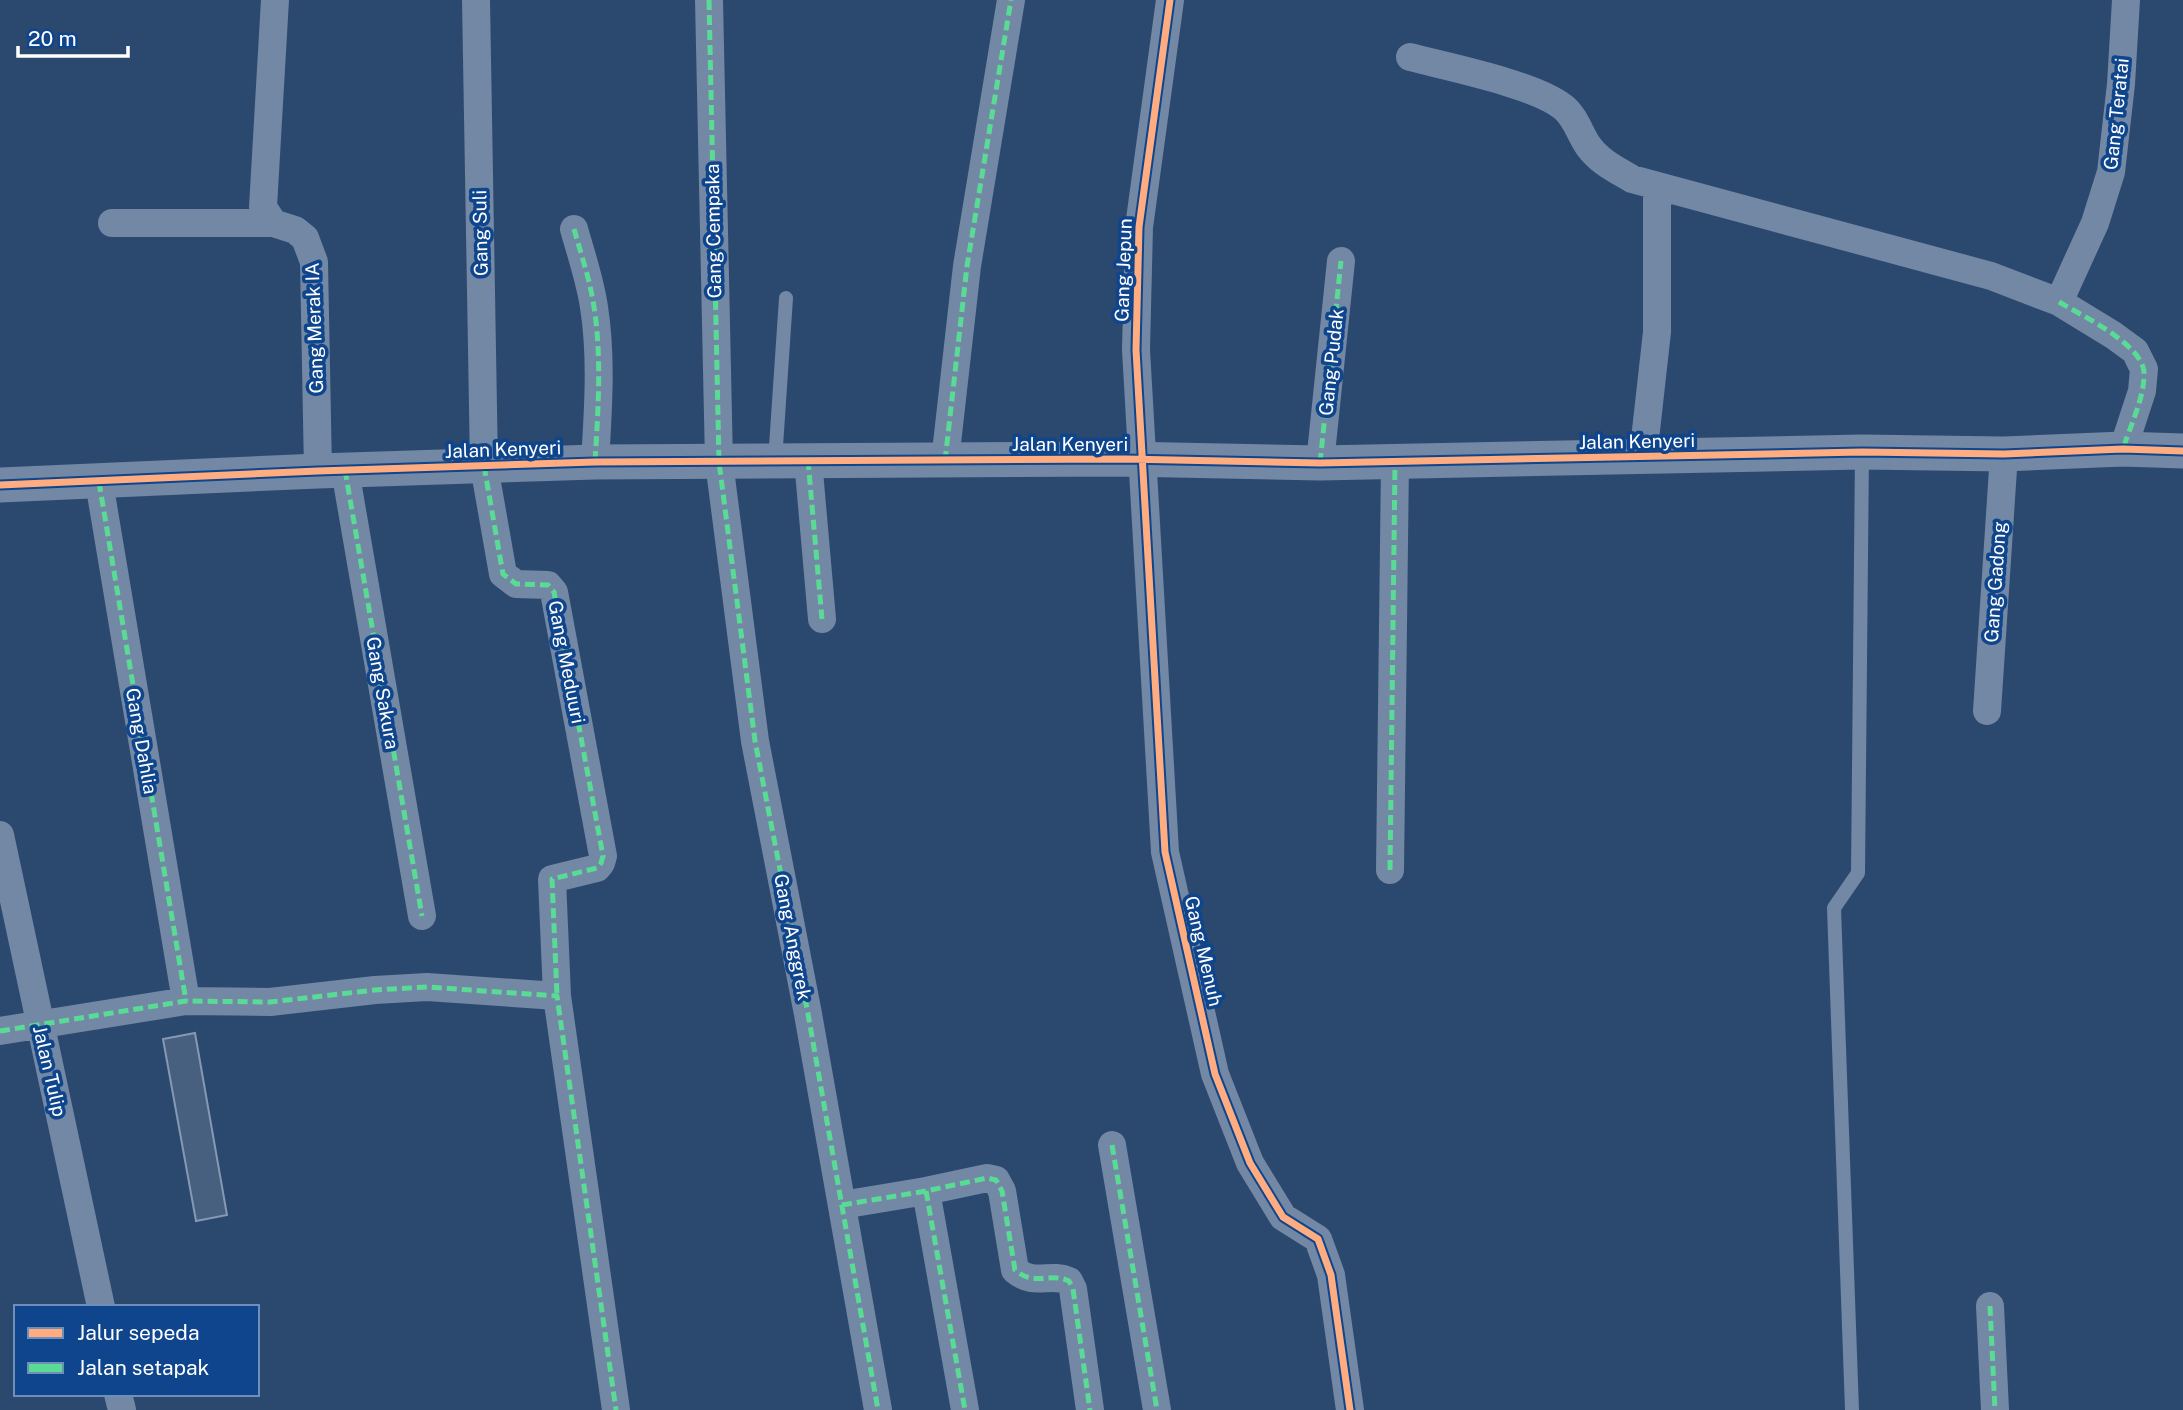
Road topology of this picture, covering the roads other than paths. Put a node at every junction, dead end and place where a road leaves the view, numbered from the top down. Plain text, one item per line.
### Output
1 (275, 0) edge
2 (476, 0) edge
3 (709, 0) edge
4 (1011, 0) edge
5 (1170, 0) edge
6 (2126, 0) edge
7 (1410, 57) dead end
8 (1657, 186) junction
9 (112, 223) dead end
10 (273, 223) junction
11 (573, 229) dead end
12 (1341, 261) dead end
13 (786, 298) dead end
14 (2059, 302) junction
15 (2123, 450) junction
16 (2183, 451) edge
17 (1862, 452) junction
18 (2004, 454) junction
19 (1643, 457) junction
20 (1143, 460) junction
21 (791, 461) junction
22 (945, 461) junction
23 (595, 462) junction
24 (719, 462) junction
25 (1395, 462) junction
26 (1320, 463) junction
27 (484, 466) junction
28 (331, 470) junction
29 (99, 482) junction
30 (0, 485) edge
31 (822, 620) dead end
32 (1987, 711) dead end
33 (0, 835) edge
34 (1390, 870) dead end
35 (422, 916) dead end
36 (557, 996) junction
37 (186, 1001) junction
38 (40, 1024) junction
39 (0, 1031) edge
40 (1112, 1145) dead end
41 (926, 1191) junction
42 (842, 1205) junction
43 (101, 1305) edge
44 (1990, 1306) dead end
45 (615, 1410) edge
46 (878, 1410) edge
47 (965, 1410) edge
48 (1090, 1410) edge
49 (1157, 1410) edge
50 (1350, 1410) edge
51 (1852, 1410) edge
52 (1995, 1410) edge

1 - 10 street
2 - 27 street, Gang Suli
3 - 24 street, Gang Cempaka
4 - 22 street
5 - 20 street, Gang Jepun
6 - 14 street, Gang Teratai
7 - 8 street
8 - 14 street
8 - 19 street
9 - 10 street
10 - 28 street, Gang Merak IA
11 - 23 street
12 - 26 street, Gang Pudak
13 - 21 lane
14 - 15 street
15 - 16 street, Jalan Kenyeri
15 - 18 street, Jalan Kenyeri
17 - 18 street, Jalan Kenyeri
17 - 19 street, Jalan Kenyeri
17 - 51 lane
18 - 32 street, Gang Gadong
19 - 25 street, Jalan Kenyeri
20 - 22 street, Jalan Kenyeri
20 - 26 street, Jalan Kenyeri
20 - 50 street, Gang Menuh
21 - 22 street, Jalan Kenyeri
21 - 24 street, Jalan Kenyeri
21 - 31 street
23 - 24 street, Jalan Kenyeri
23 - 27 street, Jalan Kenyeri
24 - 42 street, Gang Anggrek
25 - 26 street, Jalan Kenyeri
25 - 34 street
27 - 28 street, Jalan Kenyeri
27 - 36 street, Gang Meduuri
28 - 29 street, Jalan Kenyeri
28 - 35 street, Gang Sakura
29 - 30 street, Jalan Kenyeri
29 - 37 street, Gang Dahlia
33 - 38 street, Jalan Tulip
36 - 37 street
36 - 45 street
37 - 38 street
38 - 39 street
38 - 43 street, Jalan Tulip
40 - 49 street
41 - 42 street
41 - 47 street
41 - 48 street
42 - 46 street, Gang Anggrek
44 - 52 street

